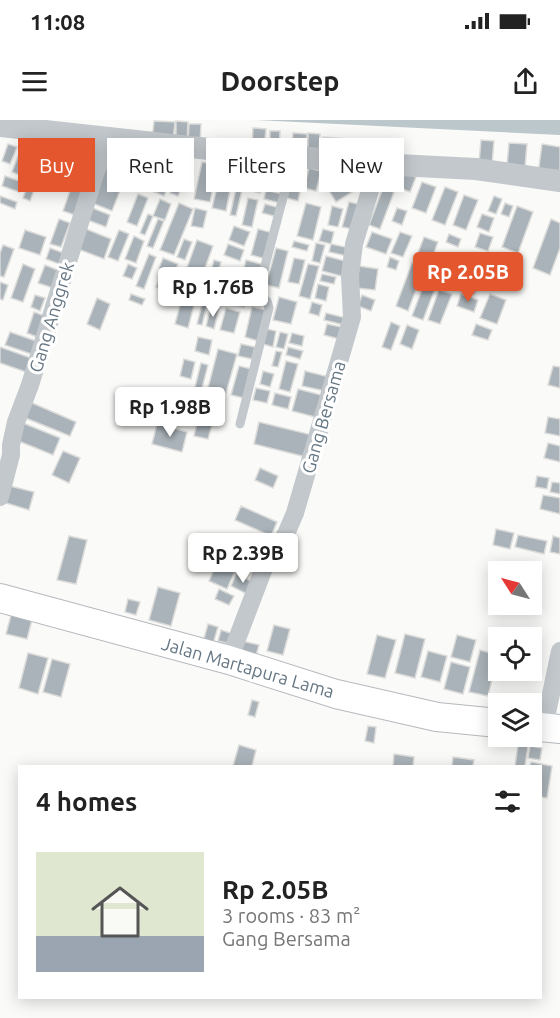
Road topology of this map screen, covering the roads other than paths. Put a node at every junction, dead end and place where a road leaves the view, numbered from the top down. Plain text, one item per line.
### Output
1 (0, 126) edge
2 (106, 138) junction
3 (206, 148) edge
4 (404, 166) edge
5 (560, 181) edge
6 (284, 192) edge
7 (370, 192) edge
8 (240, 423) dead end
9 (0, 497) edge
10 (0, 598) edge
11 (560, 651) edge
12 (229, 660) junction
13 (488, 722) edge
14 (545, 727) edge

1 - 2 street
2 - 3 street
2 - 9 street, Gang Anggrek
4 - 5 street
6 - 8 lane
7 - 12 street, Gang Bersama
10 - 12 main road, Jalan Martapura Lama
11 - 14 street
12 - 13 main road, Jalan Martapura Lama

